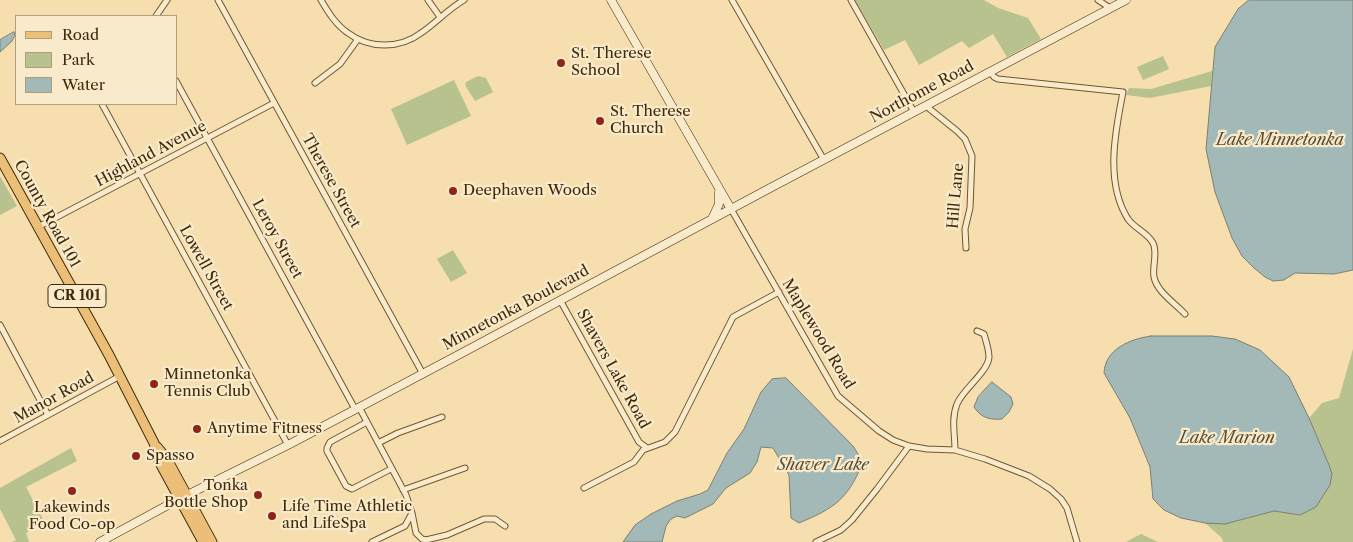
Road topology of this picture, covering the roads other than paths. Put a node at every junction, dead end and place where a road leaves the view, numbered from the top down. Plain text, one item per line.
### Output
1 (167, 0) edge
2 (218, 0) edge
3 (321, 0) edge
4 (428, 0) edge
5 (464, 0) edge
6 (611, 0) edge
7 (732, 0) edge
8 (850, 0) edge
9 (1098, 0) edge
10 (1126, 0) edge
11 (1110, 8) junction
12 (157, 15) edge
13 (440, 17) junction
14 (358, 39) junction
15 (990, 72) junction
16 (315, 83) dead end
17 (178, 85) edge
18 (274, 103) junction
19 (103, 105) edge
20 (926, 106) junction
21 (914, 112) junction
22 (208, 138) junction
23 (0, 158) edge
24 (824, 160) junction
25 (140, 174) junction
26 (720, 191) junction
27 (731, 209) junction
28 (712, 219) junction
29 (38, 227) junction
30 (966, 248) dead end
31 (779, 292) junction
32 (560, 300) junction
33 (1185, 314) dead end
34 (0, 325) edge
35 (977, 331) dead end
36 (423, 374) junction
37 (120, 376) junction
38 (357, 408) junction
39 (48, 415) junction
40 (442, 417) dead end
41 (367, 422) junction
42 (0, 441) edge
43 (378, 443) junction
44 (288, 445) junction
45 (909, 446) junction
46 (647, 448) junction
47 (954, 450) junction
48 (391, 468) junction
49 (465, 468) dead end
50 (584, 488) dead end
51 (403, 490) junction
52 (183, 497) junction
53 (412, 513) junction
54 (405, 526) junction
55 (505, 526) dead end
56 (416, 533) junction
57 (100, 542) edge
58 (203, 542) edge
59 (212, 542) edge
60 (372, 542) edge
61 (816, 542) edge
62 (1077, 542) edge

1 - 12 street
2 - 18 street, Therese Street
3 - 14 street
4 - 13 street
5 - 13 street
6 - 26 street
7 - 24 street
8 - 21 street
9 - 11 street
10 - 11 street, Northome Road
11 - 15 street, Northome Road
13 - 14 street
14 - 16 street
15 - 20 street, Northome Road
15 - 33 street
17 - 22 street, Leroy Street
18 - 22 street, Highland Avenue
18 - 36 street, Therese Street
19 - 25 street, Lowell Street
20 - 21 street, Northome Road
20 - 30 street, Hill Lane
21 - 24 street, Northome Road
22 - 25 street, Highland Avenue
22 - 38 street, Leroy Street
23 - 29 main road, County Road 101 / CR 101
24 - 27 street, Northome Road
25 - 29 street, Highland Avenue
25 - 44 street, Lowell Street
26 - 27 street
26 - 28 street
27 - 28 street, Minnetonka Boulevard
27 - 31 street, Maplewood Road
28 - 32 street, Minnetonka Boulevard
29 - 37 main road, County Road 101 / CR 101
31 - 45 street, Maplewood Road
31 - 46 street
32 - 36 street, Minnetonka Boulevard
32 - 46 street, Shavers Lake Road
34 - 39 street
35 - 47 street
36 - 38 street, Minnetonka Boulevard
37 - 39 street, Manor Road
37 - 52 main road, County Road 101 / CR 101
38 - 41 street, Leroy Street
38 - 44 street, Minnetonka Boulevard
39 - 42 street, Manor Road
40 - 43 street
41 - 43 street, Leroy Street
41 - 48 street
43 - 48 street, Leroy Street
44 - 52 street, Minnetonka Boulevard
45 - 47 street, Maplewood Road
45 - 61 street
46 - 50 street
47 - 62 street, Maplewood Road
48 - 51 street, Leroy Street
49 - 51 street
51 - 53 street, Leroy Street
52 - 57 street, Minnetonka Boulevard
52 - 58 main road, County Road 101 / CR 101
52 - 59 main road, County Road 101 / CR 101
53 - 54 street
53 - 56 street, Leroy Street
54 - 56 street
54 - 60 street
55 - 56 street

